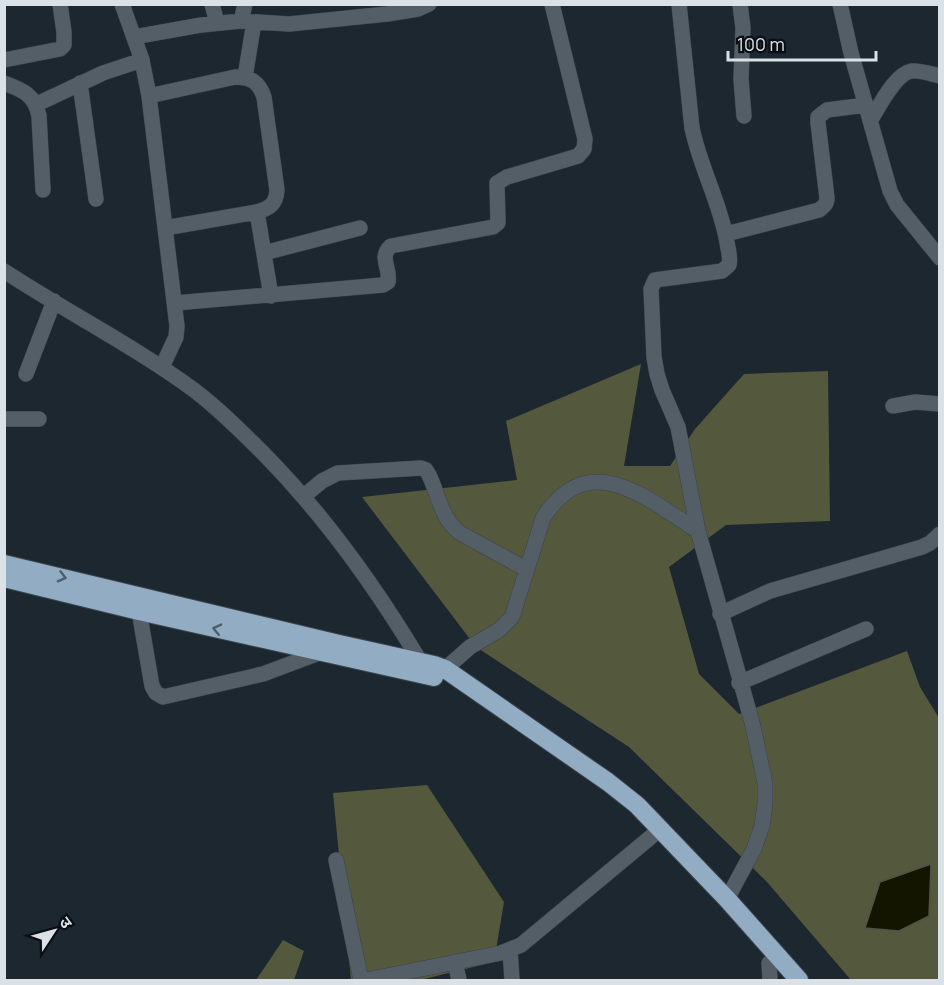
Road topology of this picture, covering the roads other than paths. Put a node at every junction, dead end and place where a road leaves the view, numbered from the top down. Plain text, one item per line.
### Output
1 (60, 4) edge
2 (122, 4) edge
3 (212, 4) edge
4 (245, 4) edge
5 (429, 4) edge
6 (552, 4) edge
7 (679, 4) edge
8 (740, 4) edge
9 (840, 4) edge
10 (247, 21) junction
11 (217, 23) junction
12 (134, 37) junction
13 (4, 60) edge
14 (142, 60) junction
15 (939, 76) edge
16 (245, 77) junction
17 (4, 83) edge
18 (80, 83) junction
19 (149, 96) junction
20 (37, 104) junction
21 (866, 105) junction
22 (744, 116) dead end
23 (870, 121) junction
24 (43, 190) dead end
25 (96, 199) dead end
26 (257, 212) junction
27 (165, 228) junction
28 (360, 228) dead end
29 (726, 234) junction
30 (264, 253) junction
31 (939, 258) edge
32 (4, 272) edge
33 (271, 296) junction
34 (54, 301) junction
35 (175, 303) junction
36 (162, 367) junction
37 (26, 374) dead end
38 (939, 404) edge
39 (893, 406) dead end
40 (39, 419) dead end
41 (4, 420) edge
42 (304, 496) junction
43 (698, 531) junction
44 (939, 534) edge
45 (4, 564) edge
46 (526, 569) junction
47 (4, 578) edge
48 (139, 611) junction
49 (720, 615) junction
50 (866, 629) dead end
51 (319, 653) junction
52 (420, 661) junction
53 (445, 669) junction
54 (739, 683) junction
55 (652, 836) junction
56 (336, 860) dead end
57 (727, 899) junction
58 (510, 950) junction
59 (455, 962) junction
60 (770, 972) edge
61 (361, 981) edge
62 (366, 981) edge
63 (459, 981) edge
64 (512, 981) edge
65 (784, 981) edge
66 (799, 981) edge

1 - 13 street
2 - 12 street
3 - 11 street
4 - 10 street
5 - 10 street
6 - 33 street
7 - 29 street
8 - 22 street
9 - 21 street
10 - 11 street
10 - 16 street
11 - 12 street
12 - 14 street
14 - 18 street
14 - 19 street
15 - 23 street
16 - 19 street
16 - 26 street
17 - 20 street
18 - 20 street
18 - 25 street
19 - 27 street
20 - 24 street
21 - 23 street
21 - 29 street
23 - 31 street
26 - 27 street
26 - 30 street
27 - 35 street
28 - 30 street
29 - 43 street
30 - 33 street
32 - 34 street
33 - 35 street
34 - 36 street
34 - 37 street
35 - 36 street
36 - 42 street
38 - 39 street
40 - 41 street
42 - 46 street
42 - 52 street
43 - 46 street
43 - 49 street
44 - 49 street
45 -> 52 highway
46 - 53 street
47 - 48 highway
51 -> 48 highway
48 - 51 street
49 - 54 street
50 - 54 street
51 - 55 highway
52 - 53 highway
53 - 57 highway
54 - 57 street
55 - 58 street
55 - 60 highway
56 - 61 street
57 - 66 highway
58 - 59 street
58 - 64 street
59 - 62 street
59 - 63 street
60 - 65 highway

